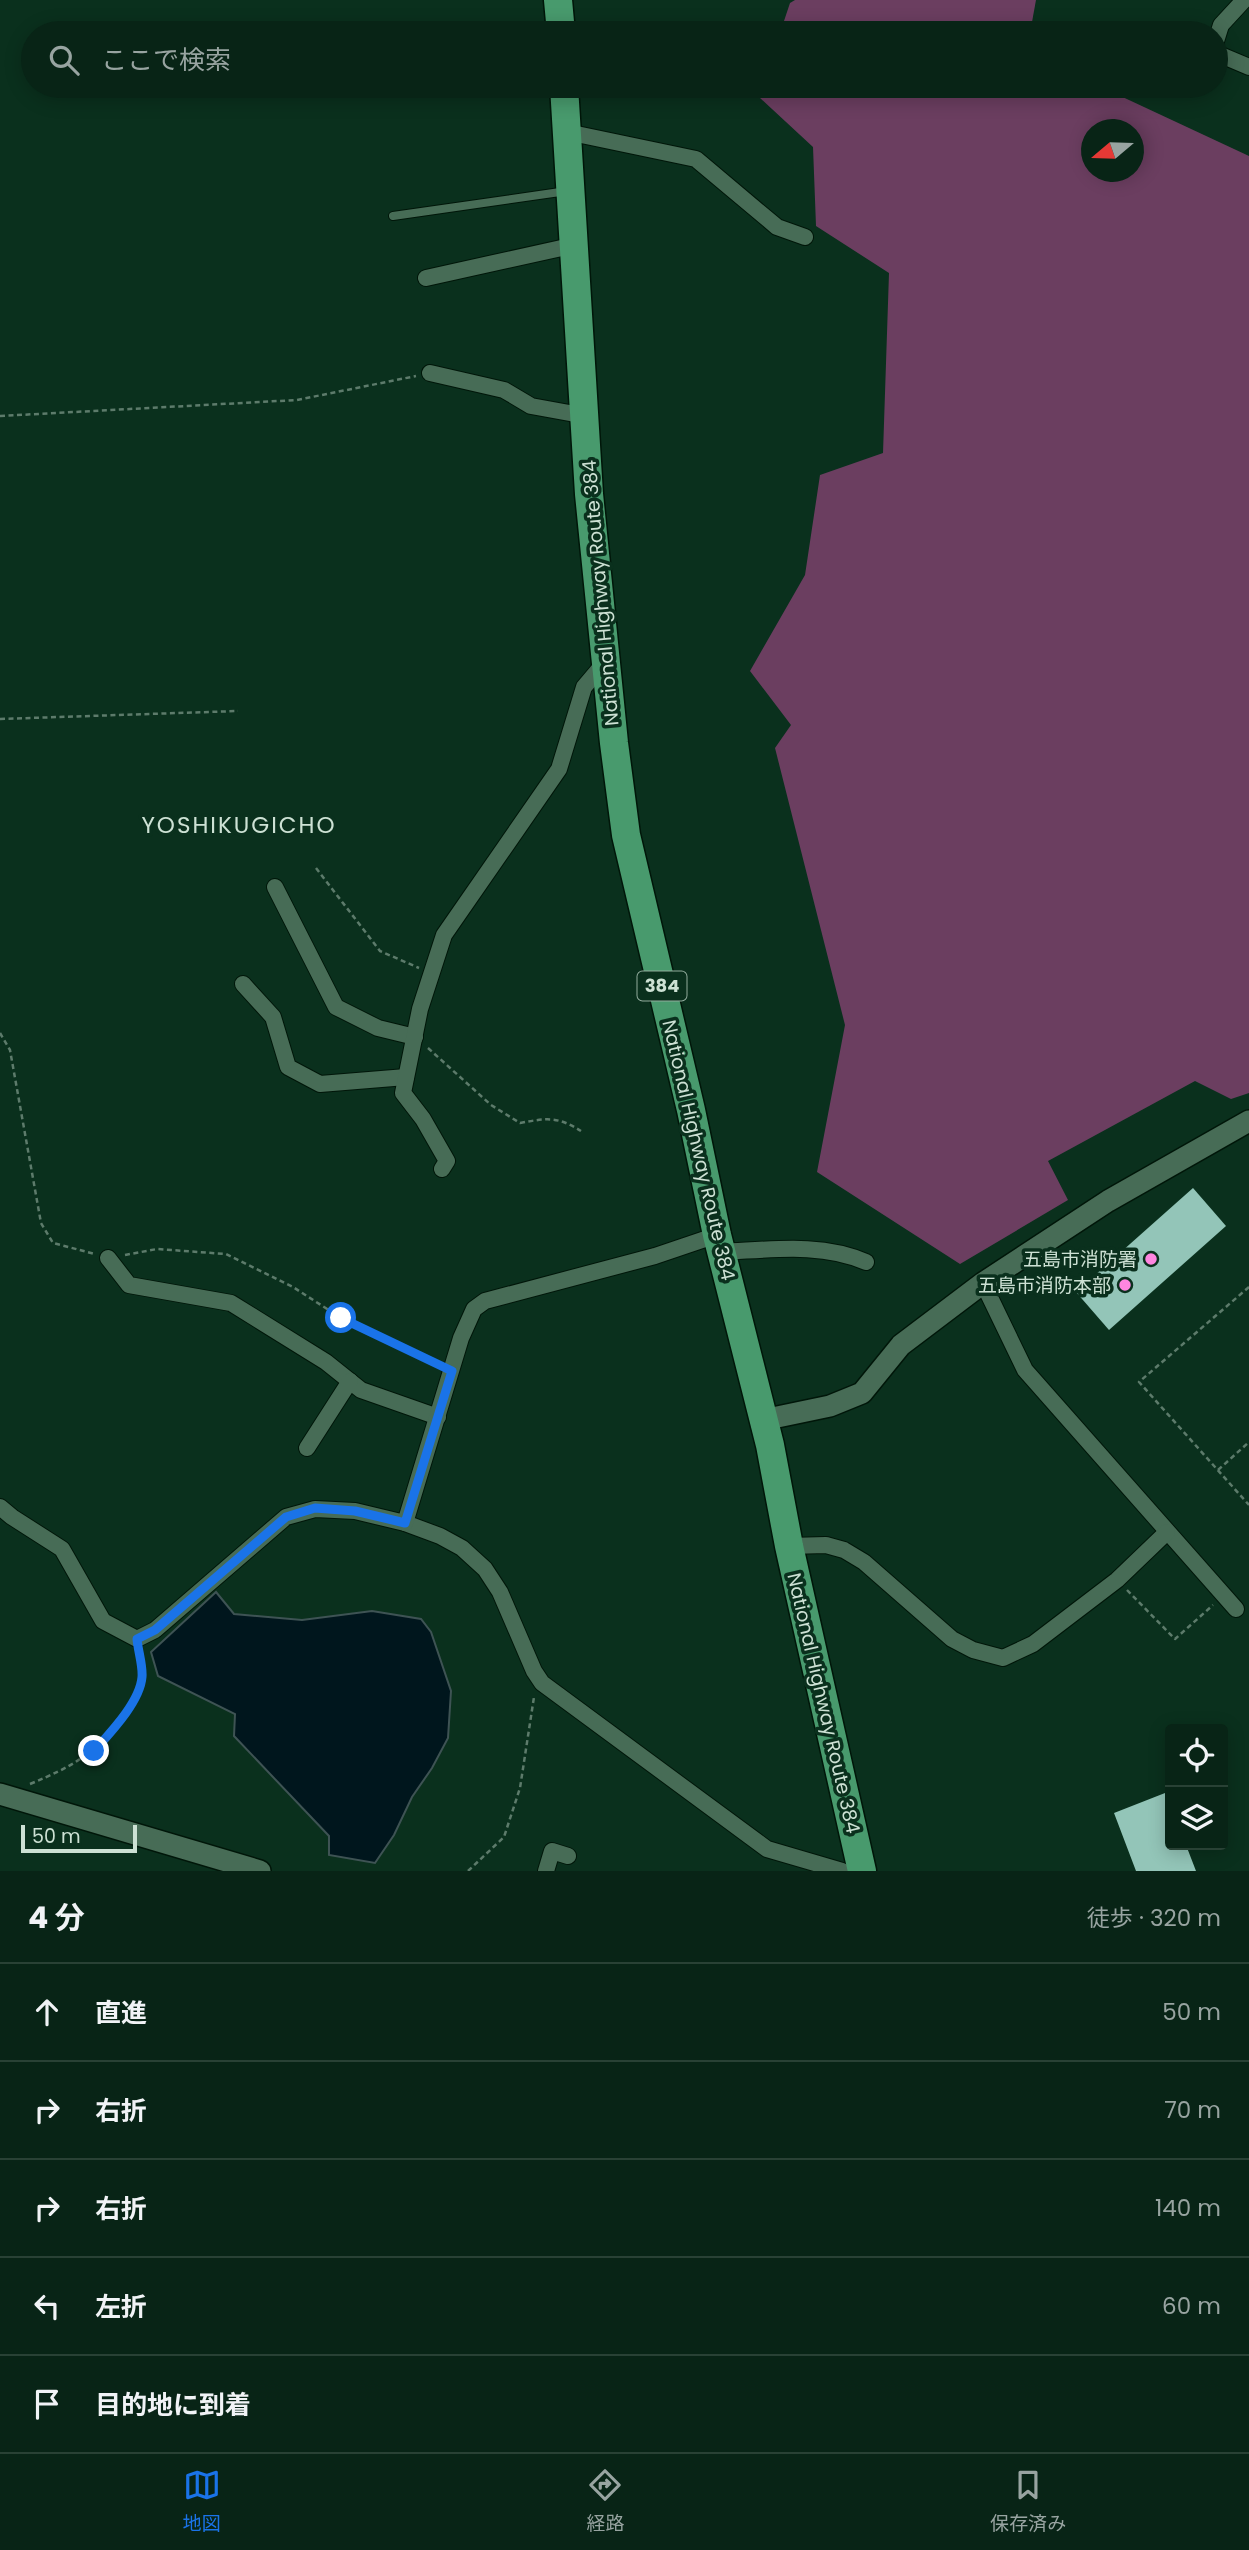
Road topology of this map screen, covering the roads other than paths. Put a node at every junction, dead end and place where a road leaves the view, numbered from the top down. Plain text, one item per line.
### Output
1 (558, 0) edge
2 (1244, 0) edge
3 (560, 21) edge
4 (1225, 21) edge
5 (1228, 58) edge
6 (1249, 67) edge
7 (565, 98) edge
8 (567, 132) junction
9 (571, 191) junction
10 (393, 216) dead end
11 (805, 237) dead end
12 (575, 245) junction
13 (426, 278) dead end
14 (430, 373) road end
15 (586, 416) junction
16 (606, 662) junction
17 (275, 887) dead end
18 (243, 984) dead end
19 (415, 1037) junction
20 (407, 1077) junction
21 (1249, 1121) edge
22 (442, 1169) dead end
23 (719, 1243) junction
24 (108, 1258) road end
25 (866, 1262) dead end
26 (983, 1283) junction
27 (350, 1381) junction
28 (438, 1417) junction
29 (763, 1420) junction
30 (307, 1448) dead end
31 (0, 1507) edge
32 (405, 1523) junction
33 (1167, 1532) junction
34 (789, 1546) junction
35 (1236, 1609) dead end
36 (5, 1796) edge
37 (568, 1856) dead end
38 (260, 1871) edge
39 (545, 1871) edge
40 (842, 1871) edge
41 (862, 1871) edge

1 - 3 highway
2 - 4 street
5 - 6 street
7 - 8 highway, National Highway Route 384 / 384
8 - 9 highway, National Highway Route 384 / 384
8 - 11 street
9 - 10 lane
9 - 12 highway, National Highway Route 384 / 384
12 - 13 street
12 - 15 highway, National Highway Route 384 / 384
14 - 15 street
15 - 16 highway, National Highway Route 384 / 384
16 - 19 street
16 - 23 highway, National Highway Route 384 / 384
17 - 19 street
18 - 20 street
19 - 20 street
20 - 22 street
21 - 26 street
23 - 25 street
23 - 28 street
23 - 29 highway, National Highway Route 384 / 384
24 - 27 street
26 - 29 street
26 - 33 street
27 - 28 street
27 - 30 street
28 - 32 street
29 - 34 highway, National Highway Route 384 / 384
31 - 32 street
32 - 40 street
33 - 34 street
33 - 35 street
34 - 41 highway, National Highway Route 384 / 384
36 - 38 street
37 - 39 street

